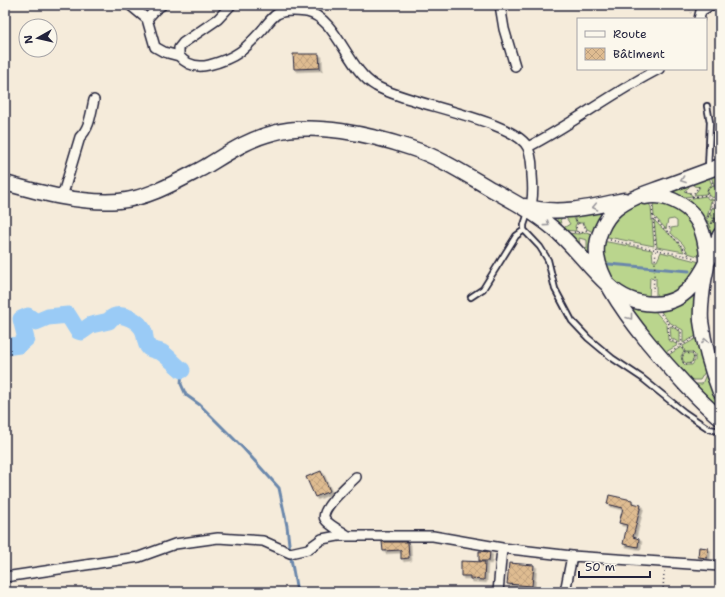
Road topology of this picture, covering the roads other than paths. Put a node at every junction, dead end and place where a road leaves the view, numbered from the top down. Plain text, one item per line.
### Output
1 (130, 5) edge
2 (162, 5) edge
3 (231, 5) edge
4 (500, 5) edge
5 (711, 5) edge
6 (699, 18) edge
7 (148, 19) junction
8 (179, 56) junction
9 (515, 66) dead end
10 (657, 70) edge
11 (94, 100) dead end
12 (707, 106) dead end
13 (528, 147) junction
14 (714, 168) edge
15 (5, 183) edge
16 (62, 197) junction
17 (633, 199) junction
18 (530, 209) junction
19 (524, 230) junction
20 (720, 235) edge
21 (708, 261) junction
22 (608, 285) junction
23 (471, 297) dead end
24 (720, 392) edge
25 (720, 418) edge
26 (720, 431) edge
27 (356, 477) dead end
28 (348, 536) junction
29 (502, 548) junction
30 (572, 556) junction
31 (720, 566) edge
32 (5, 577) edge
33 (498, 592) edge
34 (565, 592) edge

1 - 7 street
2 - 7 street
3 - 8 street
4 - 9 street
5 - 6 street
7 - 8 street
8 - 13 street
10 - 13 street
11 - 16 street
12 - 14 lane
13 - 18 street
14 -> 17 main road
15 - 16 main road
16 - 18 main road
17 -> 18 main road
17 - 21 main road
17 - 22 main road
18 - 19 lane
18 -> 22 main road
19 - 23 lane
19 - 26 lane
20 - 21 main road
21 - 22 main road
24 -> 21 main road
22 -> 25 main road
27 - 28 street
28 - 29 street
28 - 32 street
29 - 30 street
29 - 33 street
30 - 31 street
30 - 34 street

